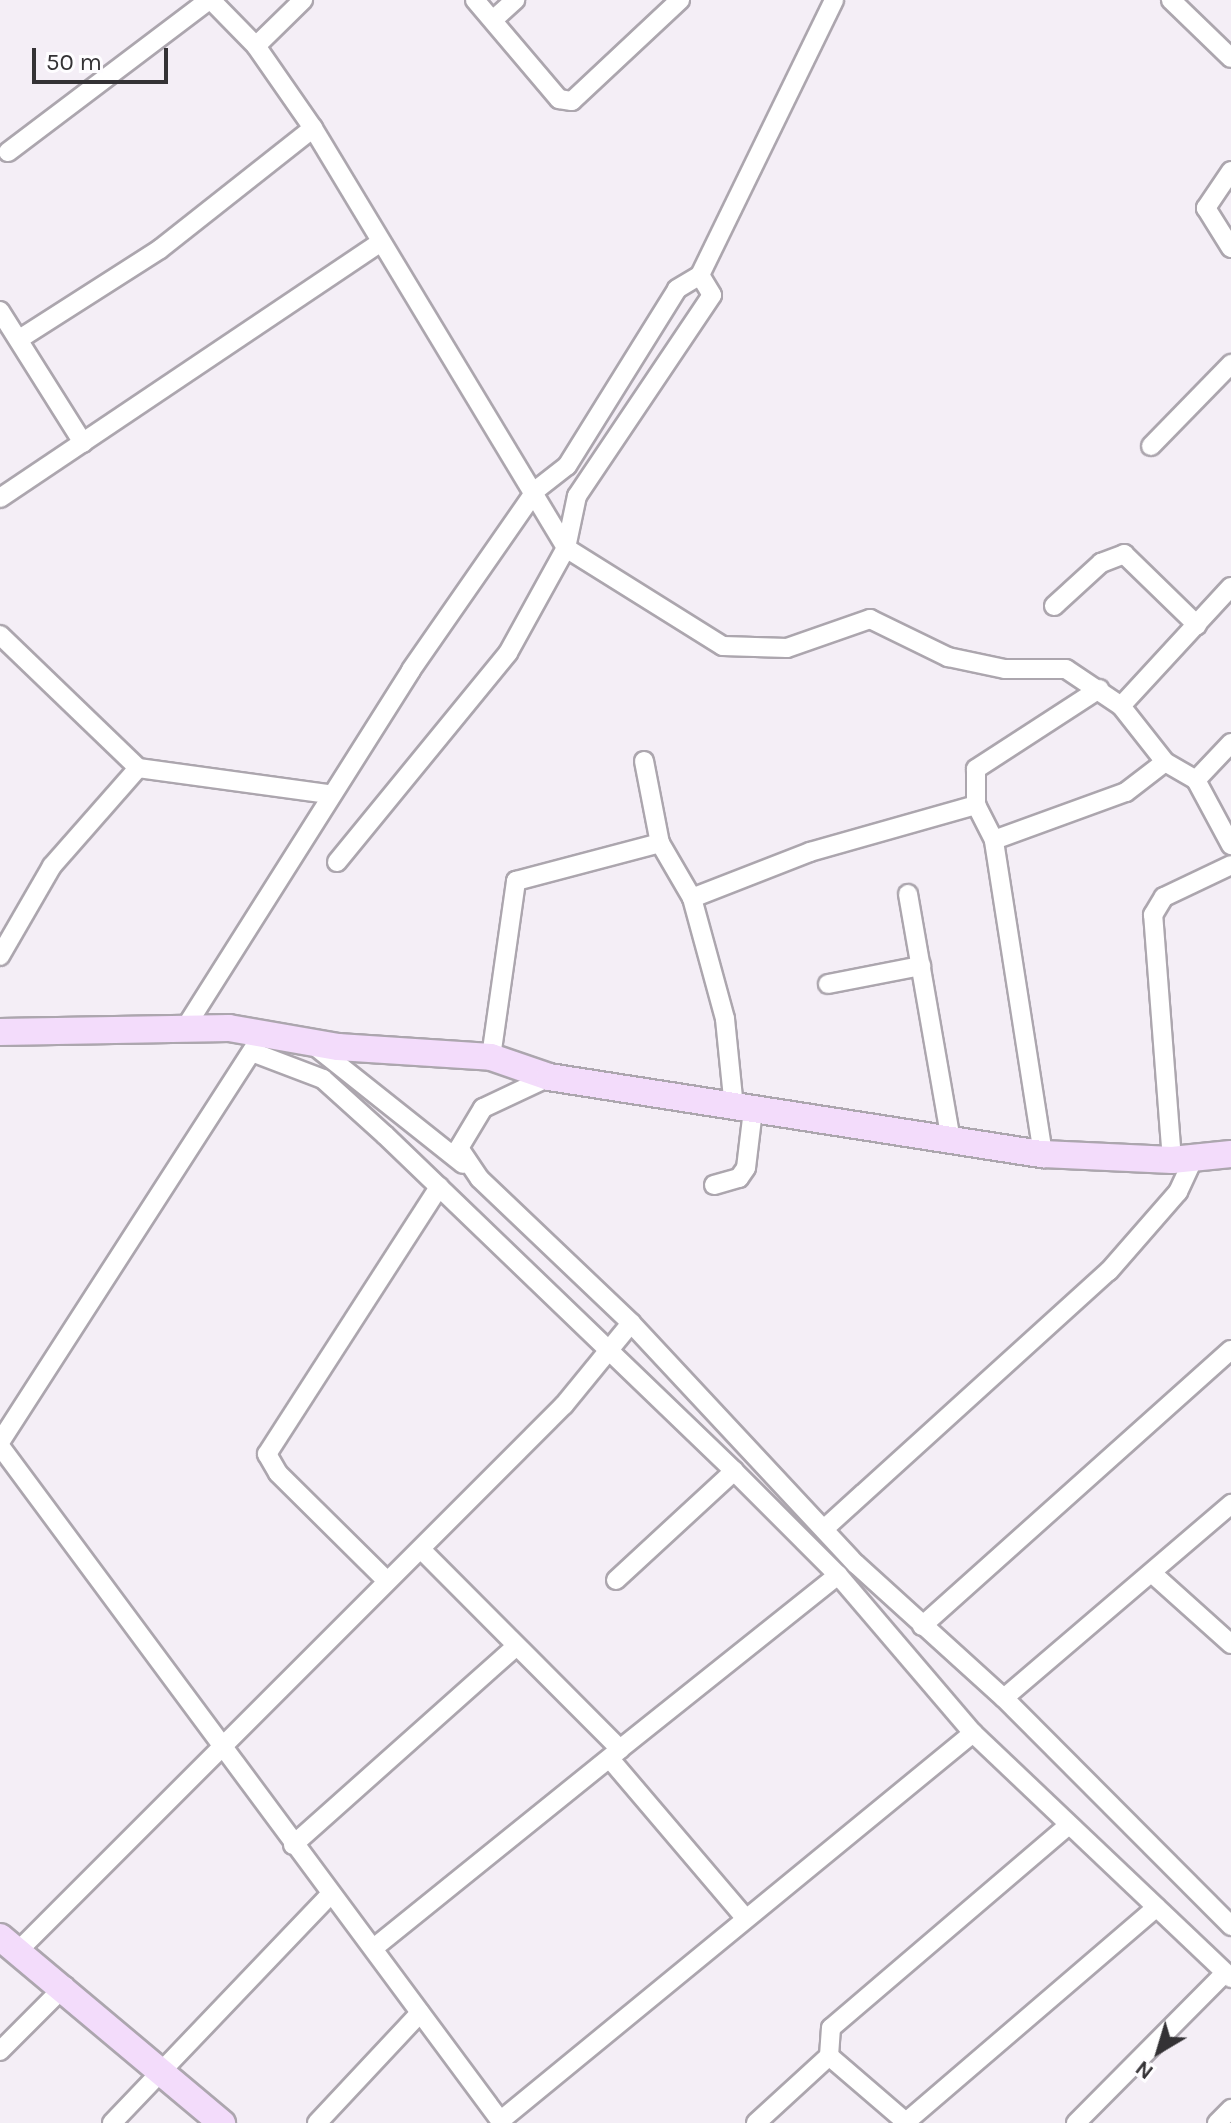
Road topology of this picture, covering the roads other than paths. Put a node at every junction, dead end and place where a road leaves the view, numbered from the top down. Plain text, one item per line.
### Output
1 (210, 0) edge
2 (303, 0) edge
3 (475, 0) edge
4 (515, 0) edge
5 (680, 0) edge
6 (834, 0) edge
7 (1171, 0) edge
8 (493, 20) junction
9 (256, 46) junction
10 (1231, 58) edge
11 (313, 128) junction
12 (8, 152) dead end
13 (1231, 171) edge
14 (380, 243) junction
15 (1231, 248) edge
16 (700, 275) junction
17 (0, 311) edge
18 (21, 338) junction
19 (1231, 364) edge
20 (83, 443) junction
21 (1151, 446) dead end
22 (536, 490) junction
23 (0, 498) edge
24 (566, 548) junction
25 (1231, 587) edge
26 (1054, 606) dead end
27 (1197, 625) junction
28 (0, 635) edge
29 (1099, 689) junction
30 (1121, 706) junction
31 (1231, 743) edge
32 (644, 761) dead end
33 (1165, 762) junction
34 (138, 768) junction
35 (1196, 780) junction
36 (327, 794) junction
37 (976, 805) junction
38 (994, 840) junction
39 (660, 843) junction
40 (1231, 845) edge
41 (337, 862) dead end
42 (1231, 865) edge
43 (908, 894) dead end
44 (692, 898) junction
45 (0, 956) edge
46 (921, 966) junction
47 (828, 984) dead end
48 (185, 1028) junction
49 (0, 1032) edge
50 (309, 1042) junction
51 (257, 1043) junction
52 (491, 1057) junction
53 (549, 1077) junction
54 (744, 1108) junction
55 (950, 1135) junction
56 (1043, 1154) junction
57 (1231, 1154) edge
58 (1183, 1159) junction
59 (480, 1179) junction
60 (714, 1185) dead end
61 (439, 1187) junction
62 (631, 1323) junction
63 (608, 1347) junction
64 (1231, 1350) edge
65 (0, 1444) edge
66 (734, 1471) junction
67 (1231, 1504) edge
68 (824, 1529) junction
69 (421, 1549) junction
70 (1153, 1574) junction
71 (838, 1575) junction
72 (616, 1580) dead end
73 (387, 1581) junction
74 (922, 1626) junction
75 (1231, 1644) edge
76 (515, 1647) junction
77 (1004, 1698) junction
78 (973, 1733) junction
79 (226, 1745) junction
80 (615, 1754) junction
81 (1069, 1825) junction
82 (293, 1845) junction
83 (331, 1894) junction
84 (1157, 1907) junction
85 (743, 1915) junction
86 (1231, 1926) edge
87 (10, 1943) edge
88 (375, 1947) junction
89 (1228, 1975) edge
90 (65, 1986) junction
91 (420, 2013) junction
92 (0, 2051) edge
93 (829, 2056) junction
94 (162, 2073) junction
95 (1231, 2109) edge
96 (501, 2122) edge
97 (906, 2122) edge
98 (112, 2123) edge
99 (222, 2123) edge
100 (317, 2123) edge
101 (756, 2123) edge
102 (1076, 2123) edge
103 (1217, 2123) edge

1 - 9 street
1 - 12 street
2 - 9 street
3 - 8 street
4 - 8 street
5 - 8 street
6 - 16 street
7 - 10 street
9 - 11 street
11 - 14 street
11 - 18 street
13 - 15 street
14 - 20 street
14 - 22 street
16 - 22 street
16 - 24 street
17 - 18 street
18 - 20 street
19 - 21 street
20 - 23 street
22 - 24 street
22 - 36 street
24 - 29 street
24 - 41 street
25 - 27 street
26 - 27 street
27 - 30 street
28 - 34 street
29 - 30 street
29 - 37 street
30 - 33 street
31 - 35 street
32 - 39 street
33 - 35 street
33 - 38 street
34 - 36 street
34 - 45 street
35 - 40 street
36 - 48 street
37 - 38 street
37 - 44 street
38 - 56 street
39 - 44 street
39 - 52 street
42 - 58 street
43 - 46 street
44 - 54 street
46 - 47 street
46 - 55 street
48 - 49 street
48 - 51 street
50 - 51 street
50 - 52 street
50 - 59 street
51 - 61 street
51 - 65 street
52 - 53 street
53 - 54 street
53 - 59 street
54 - 55 street
54 - 60 street
55 - 56 street
56 - 58 street
57 - 58 street
58 - 68 street
59 - 62 street
61 - 63 street
61 - 73 street
62 - 63 street
62 - 68 street
63 - 66 street
63 - 69 street
64 - 74 street
65 - 79 street
66 - 71 street
66 - 72 street
67 - 70 street
68 - 74 street
69 - 73 street
69 - 76 street
70 - 75 street
70 - 77 street
71 - 78 street
71 - 80 street
73 - 79 street
74 - 77 street
76 - 80 street
76 - 82 street
77 - 86 street
78 - 81 street
78 - 85 street
79 - 82 street
79 - 87 street
80 - 85 street
80 - 88 street
81 - 84 street
81 - 93 street
82 - 83 street
83 - 88 street
83 - 94 street
84 - 89 street
84 - 97 street
85 - 96 street
87 - 90 street
88 - 91 street
89 - 102 street
90 - 92 street
90 - 94 street
91 - 96 street
91 - 100 street
93 - 97 street
93 - 101 street
94 - 98 street
94 - 99 street
95 - 103 street

